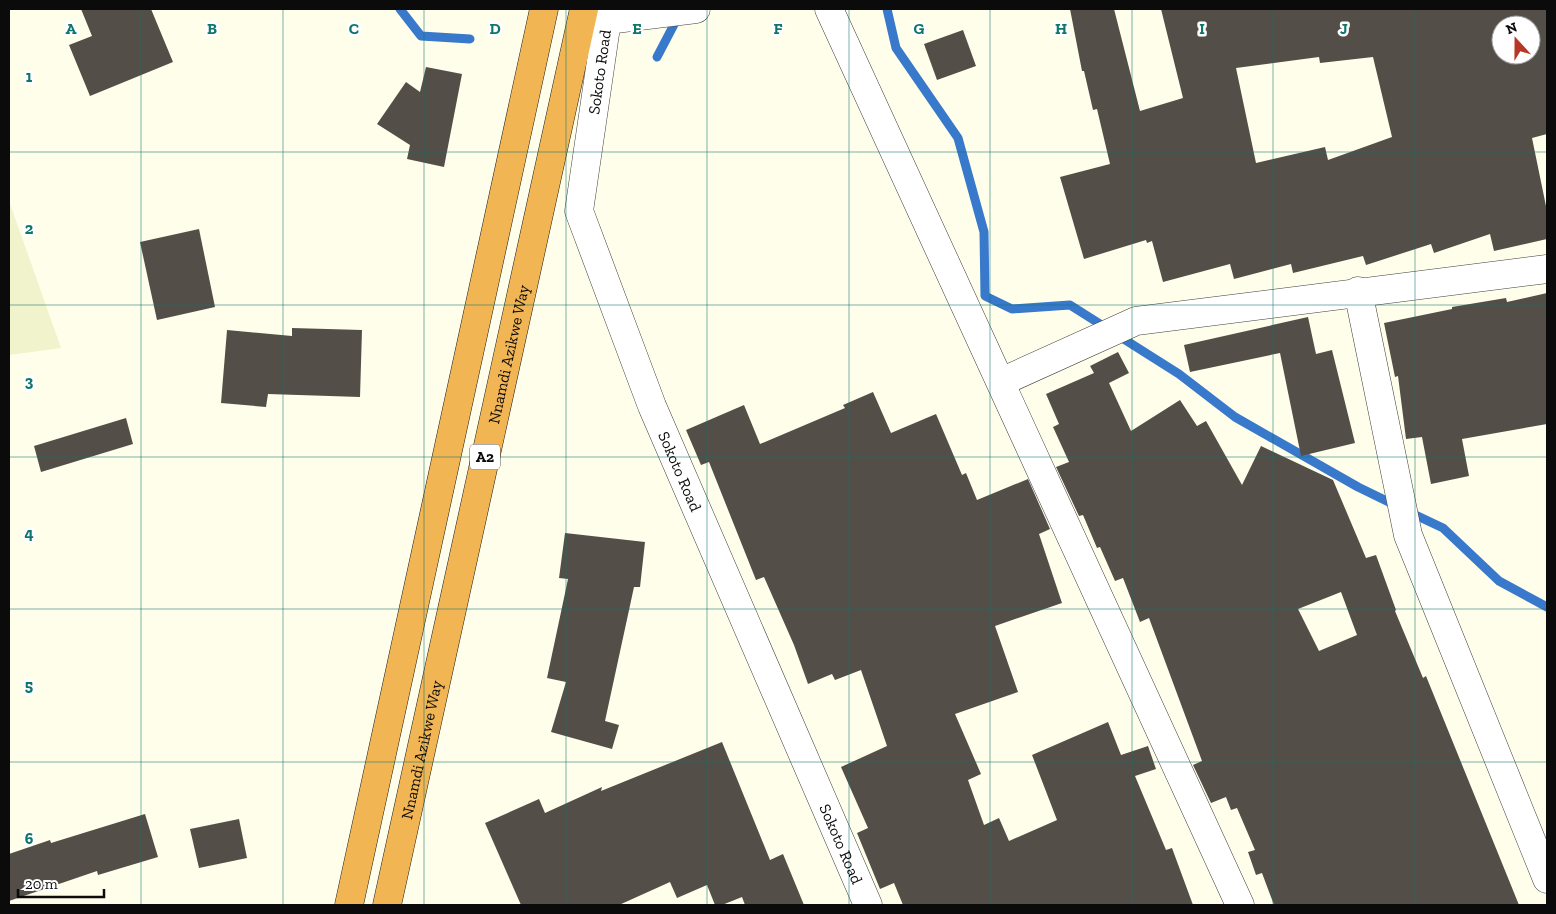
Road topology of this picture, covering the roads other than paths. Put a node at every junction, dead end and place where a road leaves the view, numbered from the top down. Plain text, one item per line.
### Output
1 (544, 9) edge
2 (696, 9) edge
3 (829, 9) edge
4 (595, 14) edge
5 (1547, 269) edge
6 (1358, 291) junction
7 (1001, 382) junction
8 (1547, 879) edge
9 (349, 905) edge
10 (387, 905) edge
11 (868, 905) edge
12 (1240, 905) edge

1 - 9 highway, A2
2 - 4 street
3 - 7 street
4 - 10 highway, Nnamdi Azikwe Way / A2
4 - 11 street, Sokoto Road
5 - 6 street
6 - 7 street
6 - 8 street
7 - 12 street

